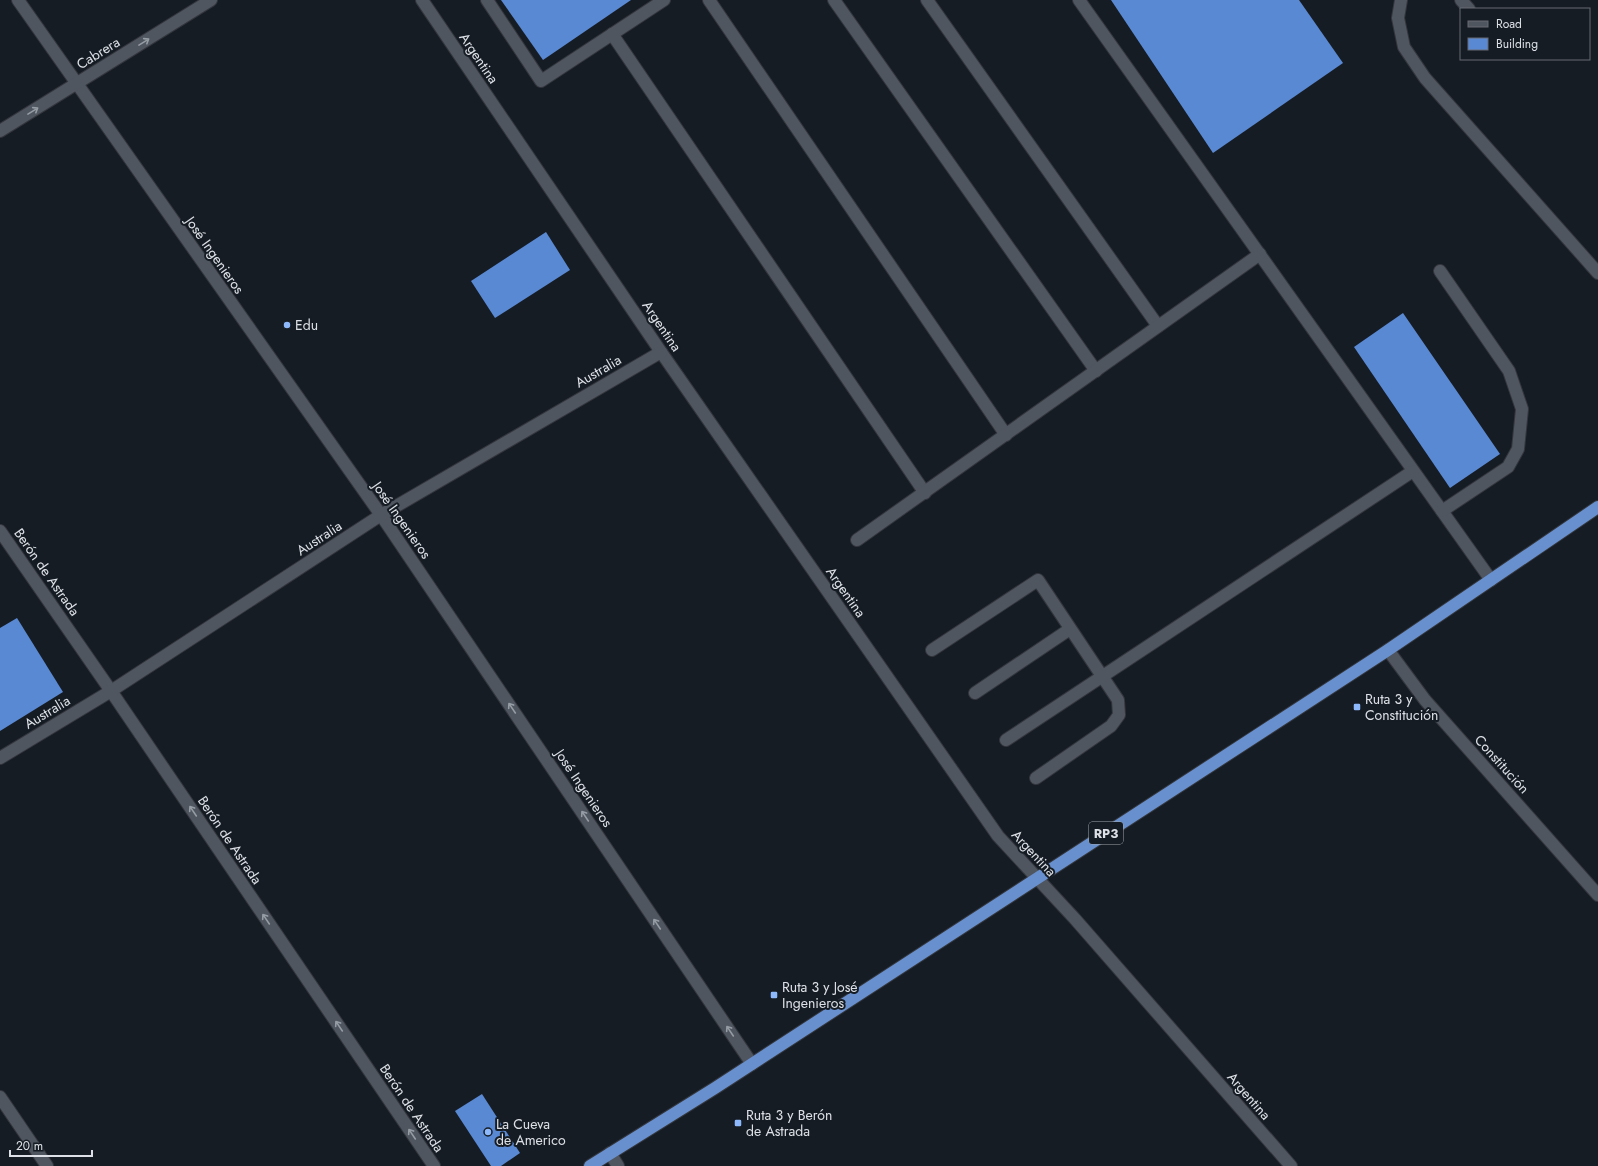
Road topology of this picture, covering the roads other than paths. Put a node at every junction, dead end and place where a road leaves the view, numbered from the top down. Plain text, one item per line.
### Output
1 (18, 0) edge
2 (211, 0) edge
3 (422, 0) edge
4 (487, 0) edge
5 (664, 0) edge
6 (709, 0) edge
7 (834, 0) edge
8 (927, 0) edge
9 (1079, 0) edge
10 (1401, 0) edge
11 (1461, 0) edge
12 (1468, 8) edge
13 (612, 34) junction
14 (76, 84) junction
15 (0, 131) edge
16 (1260, 254) junction
17 (1440, 271) dead end
18 (1598, 274) edge
19 (1158, 326) junction
20 (661, 352) junction
21 (1096, 371) junction
22 (1006, 435) junction
23 (1414, 471) junction
24 (925, 493) junction
25 (1598, 507) edge
26 (1442, 512) junction
27 (381, 515) junction
28 (0, 531) edge
29 (858, 540) dead end
30 (1491, 580) junction
31 (1070, 629) junction
32 (932, 650) dead end
33 (1388, 650) junction
34 (1102, 677) junction
35 (111, 691) junction
36 (975, 693) dead end
37 (1006, 740) dead end
38 (0, 758) edge
39 (1036, 778) dead end
40 (1036, 878) junction
41 (1598, 895) edge
42 (752, 1064) junction
43 (0, 1097) edge
44 (610, 1153) junction
45 (48, 1166) edge
46 (434, 1166) edge
47 (590, 1166) edge
48 (618, 1166) edge
49 (1290, 1166) edge

1 - 14 street, José Ingenieros
14 -> 2 street, Cabrera
3 - 20 street, Argentina
4 - 13 street
5 - 13 street
6 - 22 street
7 - 21 street
8 - 19 street
9 - 16 street
10 - 18 street
11 - 12 street
13 - 24 street
15 -> 14 street, Cabrera
14 - 27 street, José Ingenieros
16 - 19 street
16 - 23 street
17 - 26 street
19 - 21 street
20 - 27 street, Australia
20 - 40 street, Argentina
21 - 22 street
22 - 24 street
23 - 26 street
23 - 34 street
24 - 29 street
25 - 30 highway, RP3
26 - 30 street
27 - 35 street, Australia
42 -> 27 street, José Ingenieros
28 - 35 street, Berón de Astrada
30 - 33 highway, RP3
31 - 32 street
31 - 34 street
31 - 36 street
33 - 40 highway, RP3
33 - 41 street, Constitución
34 - 37 street
34 - 39 street
35 - 38 street, Australia
46 -> 35 street, Berón de Astrada
40 - 42 highway, RP3
40 - 49 street, Argentina
42 - 44 highway, RP3
43 - 45 street
44 - 47 highway, RP3
44 - 48 street

